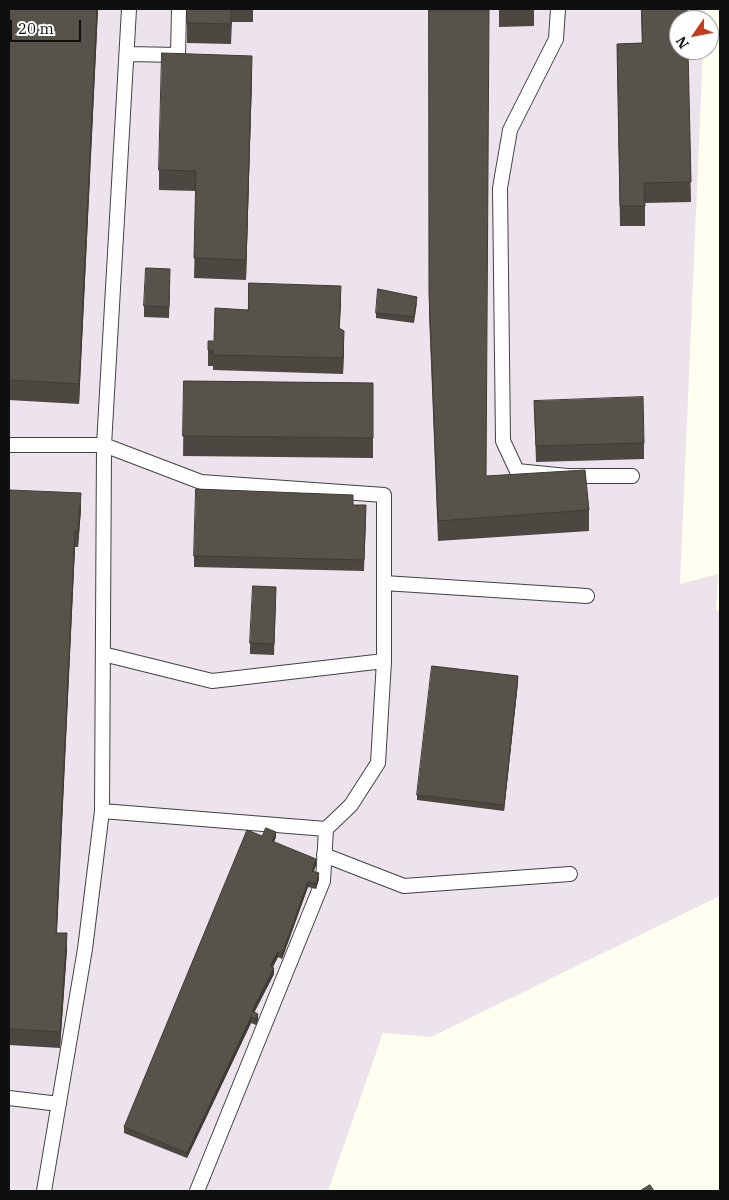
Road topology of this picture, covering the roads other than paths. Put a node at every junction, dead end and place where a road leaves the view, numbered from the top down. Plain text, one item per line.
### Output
1 (129, 9) edge
2 (179, 9) edge
3 (558, 9) edge
4 (126, 54) junction
5 (9, 444) edge
6 (104, 445) junction
7 (632, 476) dead end
8 (384, 584) junction
9 (587, 596) dead end
10 (103, 654) junction
11 (384, 661) junction
12 (102, 811) junction
13 (326, 829) junction
14 (324, 855) junction
15 (570, 874) dead end
16 (9, 1098) edge
17 (59, 1104) junction
18 (44, 1191) edge
19 (197, 1191) edge

1 - 4 lane
2 - 4 lane
3 - 7 lane
4 - 6 lane
5 - 6 lane
6 - 8 lane
6 - 10 lane
8 - 9 lane
8 - 11 lane
10 - 11 lane
10 - 12 lane
11 - 13 lane
12 - 13 lane
12 - 17 lane
13 - 14 lane
14 - 15 lane
14 - 19 lane
16 - 17 lane
17 - 18 lane

